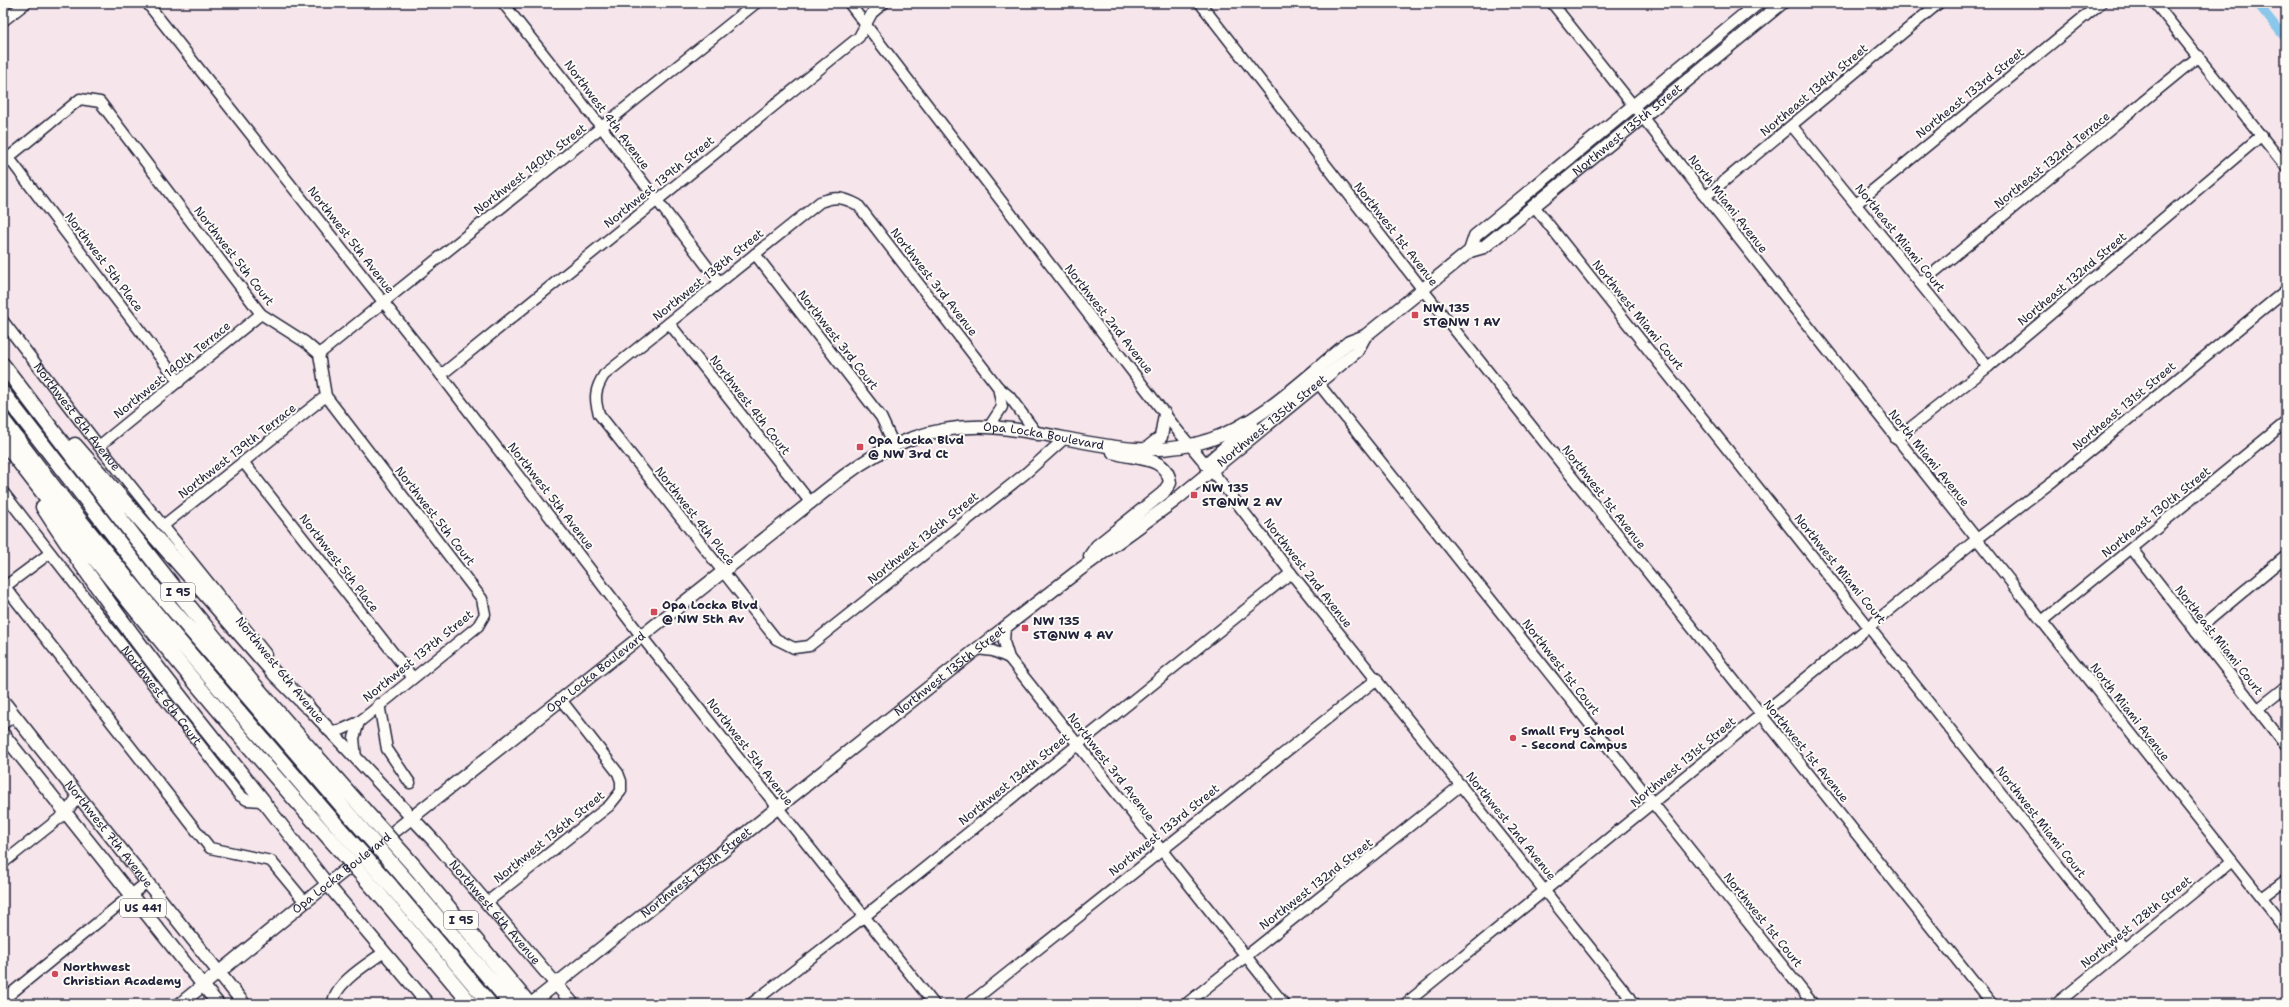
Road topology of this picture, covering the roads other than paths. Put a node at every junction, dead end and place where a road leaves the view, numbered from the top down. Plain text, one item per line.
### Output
1 (26, 3) edge
2 (147, 3) edge
3 (503, 3) edge
4 (756, 3) edge
5 (849, 3) edge
6 (884, 3) edge
7 (1200, 3) edge
8 (1552, 3) edge
9 (1782, 3) edge
10 (1940, 3) edge
11 (2101, 3) edge
12 (2155, 3) edge
13 (1750, 5) edge
14 (3, 22) edge
15 (866, 26) junction
16 (2199, 56) junction
17 (1634, 105) junction
18 (1643, 117) junction
19 (1792, 126) junction
20 (602, 128) junction
21 (2262, 135) junction
22 (1569, 159) junction
23 (6, 160) edge
24 (2286, 167) edge
25 (1705, 197) junction
26 (844, 198) joint
27 (656, 201) junction
28 (1856, 204) junction
29 (1534, 206) junction
30 (1470, 250) junction
31 (755, 254) junction
32 (719, 282) junction
33 (1921, 283) junction
34 (1422, 290) junction
35 (2286, 290) edge
36 (383, 302) junction
37 (262, 314) junction
38 (3, 321) edge
39 (669, 323) junction
40 (1365, 336) junction
41 (318, 354) junction
42 (3, 364) edge
43 (1988, 367) junction
44 (441, 375) junction
45 (179, 382) junction
46 (1318, 383) junction
47 (596, 387) joint
48 (998, 387) junction
49 (3, 393) edge
50 (326, 396) junction
51 (1165, 414) junction
52 (1260, 414) junction
53 (3, 420) edge
54 (2286, 422) edge
55 (989, 427) junction
56 (1038, 434) junction
57 (1064, 439) junction
58 (1896, 439) junction
59 (3, 441) edge
60 (3, 445) edge
61 (894, 445) junction
62 (1190, 445) junction
63 (99, 446) junction
64 (1100, 446) junction
65 (1144, 450) junction
66 (244, 463) junction
67 (1209, 467) junction
68 (3, 492) edge
69 (811, 503) junction
70 (164, 525) junction
71 (1977, 539) junction
72 (2132, 549) junction
73 (50, 553) junction
74 (2286, 556) edge
75 (1078, 570) junction
76 (723, 572) junction
77 (1291, 573) junction
78 (4, 586) edge
79 (485, 608) joint
80 (2042, 621) junction
81 (1005, 627) junction
82 (1870, 627) junction
83 (2196, 631) junction
84 (642, 637) junction
85 (794, 648) joint
86 (977, 649) junction
87 (1008, 658) junction
88 (413, 678) junction
89 (1377, 679) junction
90 (2286, 687) edge
91 (3, 701) edge
92 (562, 701) junction
93 (379, 704) junction
94 (307, 706) junction
95 (2257, 710) junction
96 (1761, 715) junction
97 (14, 716) junction
98 (359, 722) junction
99 (3, 724) edge
100 (329, 731) junction
101 (3, 734) edge
102 (1077, 745) junction
103 (2286, 746) edge
104 (356, 759) junction
105 (410, 783) dead end
106 (1461, 785) junction
107 (78, 796) junction
108 (263, 801) junction
109 (1653, 804) junction
110 (777, 808) junction
111 (66, 813) junction
112 (412, 819) junction
113 (1160, 850) junction
114 (2232, 861) junction
115 (3, 863) edge
116 (2286, 880) edge
117 (147, 882) junction
118 (328, 885) junction
119 (384, 889) junction
120 (1546, 891) junction
121 (132, 895) junction
122 (2262, 898) junction
123 (306, 902) junction
124 (486, 903) junction
125 (865, 916) junction
126 (2286, 929) edge
127 (2124, 948) junction
128 (384, 952) junction
129 (1246, 956) junction
130 (219, 972) junction
131 (556, 984) junction
132 (204, 985) junction
133 (486, 999) edge
134 (3, 1000) edge
135 (1633, 1001) edge
136 (180, 1004) edge
137 (218, 1004) edge
138 (244, 1004) edge
139 (333, 1004) edge
140 (428, 1004) edge
141 (471, 1004) edge
142 (511, 1004) edge
143 (530, 1004) edge
144 (573, 1004) edge
145 (751, 1004) edge
146 (934, 1004) edge
147 (969, 1004) edge
148 (1186, 1004) edge
149 (1284, 1004) edge
150 (1405, 1004) edge
151 (1622, 1004) edge
152 (1813, 1004) edge
153 (1992, 1004) edge
154 (2056, 1004) edge

1 - 14 street
2 - 36 street, Northwest 5th Avenue
3 - 20 street, Northwest 4th Avenue
4 - 20 street, Northwest 140th Street
5 - 15 street, Northwest 2nd Avenue
6 - 15 street, Northwest 139th Street
7 - 34 street, Northwest 1st Avenue
8 - 17 street, North Miami Avenue
9 - 18 main road, Northwest 135th Street
10 - 19 street, Northeast 134th Street
11 - 28 street, Northeast 133rd Street
12 - 16 street
13 - 17 main road, Northwest 135th Street
15 - 27 street, Northwest 139th Street
15 - 51 street, Northwest 2nd Avenue
16 - 21 street
16 - 33 street, Northeast 132nd Terrace
17 - 18 street, North Miami Avenue
17 - 22 main road, Northwest 135th Street
18 - 25 street, North Miami Avenue
18 - 29 main road, Northwest 135th Street
19 - 25 street, Northeast 134th Street
19 - 28 street, Northeast Miami Court
20 - 27 street, Northwest 4th Avenue
20 - 36 street, Northwest 140th Street
21 - 24 street
21 - 43 street, Northeast 132nd Street
22 - 29 main road
22 - 30 main road, Northwest 135th Street
23 - 37 street, Northwest 5th Court
23 - 45 street, Northwest 5th Place
25 - 58 street, North Miami Avenue
26 - 31 street, Northwest 138th Street
26 - 48 street, Northwest 3rd Avenue
27 - 32 street, Northwest 4th Avenue
27 - 44 street, Northwest 139th Street
28 - 33 street, Northeast Miami Court
29 - 30 main road, Northwest 135th Street
29 - 82 street, Northwest Miami Court
30 - 34 main road, Northwest 135th Street
31 - 32 street, Northwest 138th Street
31 - 61 street, Northwest 3rd Court
32 - 39 street, Northwest 138th Street
33 - 43 street, Northeast Miami Court
34 - 40 main road, Northwest 135th Street
34 - 96 street, Northwest 1st Avenue
35 - 71 street, Northeast 131st Street
36 - 41 street, Northwest 140th Street
36 - 44 street, Northwest 5th Avenue
37 - 41 street, Northwest 5th Court
37 - 45 street, Northwest 140th Terrace
38 - 63 street, Northwest 6th Avenue
39 - 47 street, Northwest 138th Street
39 - 69 street, Northwest 4th Court
40 - 46 main road, Northwest 135th Street
40 - 52 main road, Northwest 135th Street
41 - 50 street, Northwest 5th Court
42 - 94 highway
42 - 143 highway, I 95, bridge
43 - 58 street, Northeast 132nd Street
44 - 84 street, Northwest 5th Avenue
45 - 63 street, Northwest 140th Terrace
46 - 67 main road, Northwest 135th Street
46 - 109 street, Northwest 1st Court
47 - 76 street, Northwest 4th Place
48 - 55 street, Northwest 3rd Avenue
48 - 56 street, Northwest 3rd Avenue
49 - 142 highway, bridge
50 - 66 street, Northwest 139th Terrace
50 - 79 street, Northwest 5th Court
51 - 62 street, Northwest 2nd Avenue
51 - 65 main road
52 - 62 main road, Northwest 135th Street
52 - 67 main road
53 - 119 highway, bridge
54 - 72 street, Northeast 130th Street
55 - 56 main road, Opa Locka Boulevard
55 - 61 main road, Opa Locka Boulevard
56 - 57 main road, Opa Locka Boulevard
57 - 64 main road, Opa Locka Boulevard
57 - 85 street, Northwest 136th Street
58 - 71 street, North Miami Avenue
59 - 119 highway, bridge
60 - 108 highway
61 - 69 main road, Opa Locka Boulevard
62 - 65 main road, Opa Locka Boulevard
62 - 67 street, Northwest 2nd Avenue
63 - 70 street, Northwest 6th Avenue
64 - 65 main road, Opa Locka Boulevard
64 - 75 main road
66 - 70 street, Northwest 139th Terrace
66 - 88 street, Northwest 5th Place
67 - 75 main road, Northwest 135th Street
67 - 77 street, Northwest 2nd Avenue
68 - 73 street, Northwest 6th Court
69 - 76 main road, Opa Locka Boulevard
70 - 94 street, Northwest 6th Avenue
71 - 80 street, North Miami Avenue
71 - 82 street, Northwest 131st Street
72 - 80 street, Northeast 130th Street
72 - 83 street, Northeast Miami Court
73 - 78 street
73 - 108 street, Northwest 6th Court
74 - 83 street
75 - 81 main road, Northwest 135th Street
76 - 84 main road, Opa Locka Boulevard
76 - 85 street, Northwest 4th Place
77 - 89 street, Northwest 2nd Avenue
77 - 102 street, Northwest 134th Street
78 - 123 street
79 - 88 street, Northwest 137th Street
80 - 114 street, North Miami Avenue
81 - 86 main road, Northwest 135th Street
81 - 87 street, Northwest 3rd Avenue
82 - 96 street, Northwest 131st Street
82 - 127 street, Northwest Miami Court
83 - 95 street, Northeast Miami Court
84 - 92 main road, Opa Locka Boulevard
84 - 110 street, Northwest 5th Avenue
86 - 87 street, Northwest 3rd Avenue
86 - 110 main road, Northwest 135th Street
87 - 102 street, Northwest 3rd Avenue
88 - 93 street, Northwest 137th Street
89 - 106 street, Northwest 2nd Avenue
89 - 113 street, Northwest 133rd Street
90 - 95 street
91 - 97 main road, Northwest 7th Avenue / US 441
92 - 112 main road, Opa Locka Boulevard
92 - 124 street, Northwest 136th Street
93 - 98 street, Northwest 137th Street
93 - 105 street
94 - 100 main road, Northwest 6th Avenue
95 - 103 street, Northeast Miami Court
96 - 109 street, Northwest 131st Street
96 - 153 street, Northwest 1st Avenue
97 - 99 street
97 - 107 main road, Northwest 7th Avenue / US 441
98 - 100 street, Northwest 137th Street
98 - 104 street
100 - 104 main road, Northwest 6th Avenue
101 - 111 main road, Northwest 7th Avenue / US 441
102 - 113 street, Northwest 3rd Avenue
102 - 125 street, Northwest 134th Street
104 - 112 main road, Northwest 6th Avenue
106 - 120 street, Northwest 2nd Avenue
106 - 129 street, Northwest 132nd Street
107 - 111 street
107 - 117 main road, Northwest 7th Avenue / US 441
108 - 118 main road
109 - 120 street, Northwest 131st Street
109 - 152 street, Northwest 1st Court
110 - 125 street, Northwest 5th Avenue
110 - 131 main road, Northwest 135th Street
111 - 115 street
111 - 121 main road, Northwest 7th Avenue / US 441
112 - 118 main road, Opa Locka Boulevard
112 - 124 main road, Northwest 6th Avenue
113 - 129 street, Northwest 3rd Avenue
113 - 147 street, Northwest 133rd Street
114 - 122 street, North Miami Avenue
114 - 127 street, Northwest 128th Street
116 - 122 street
117 - 121 street
117 - 130 main road, Northwest 7th Avenue / US 441
118 - 123 main road, Opa Locka Boulevard
118 - 128 main road
119 - 133 highway
119 - 141 highway
120 - 135 street, Northwest 2nd Avenue
120 - 150 street, Northwest 131st Street
121 - 132 main road, Northwest 7th Avenue / US 441
121 - 134 street
122 - 126 street, North Miami Avenue
123 - 130 main road, Opa Locka Boulevard
124 - 131 main road, Northwest 6th Avenue
125 - 145 street, Northwest 134th Street
125 - 146 street, Northwest 5th Avenue
127 - 154 street, Northwest 128th Street
128 - 139 street
128 - 140 main road
129 - 148 street, Northwest 132nd Street
129 - 149 street, Northwest 3rd Avenue
130 - 132 main road, Opa Locka Boulevard
130 - 138 main road, Northwest 7th Avenue / US 441
131 - 143 main road, Northwest 135th Street
131 - 144 main road, Northwest 6th Avenue
132 - 136 main road, Opa Locka Boulevard
132 - 137 main road, Northwest 7th Avenue / US 441
135 - 151 street

